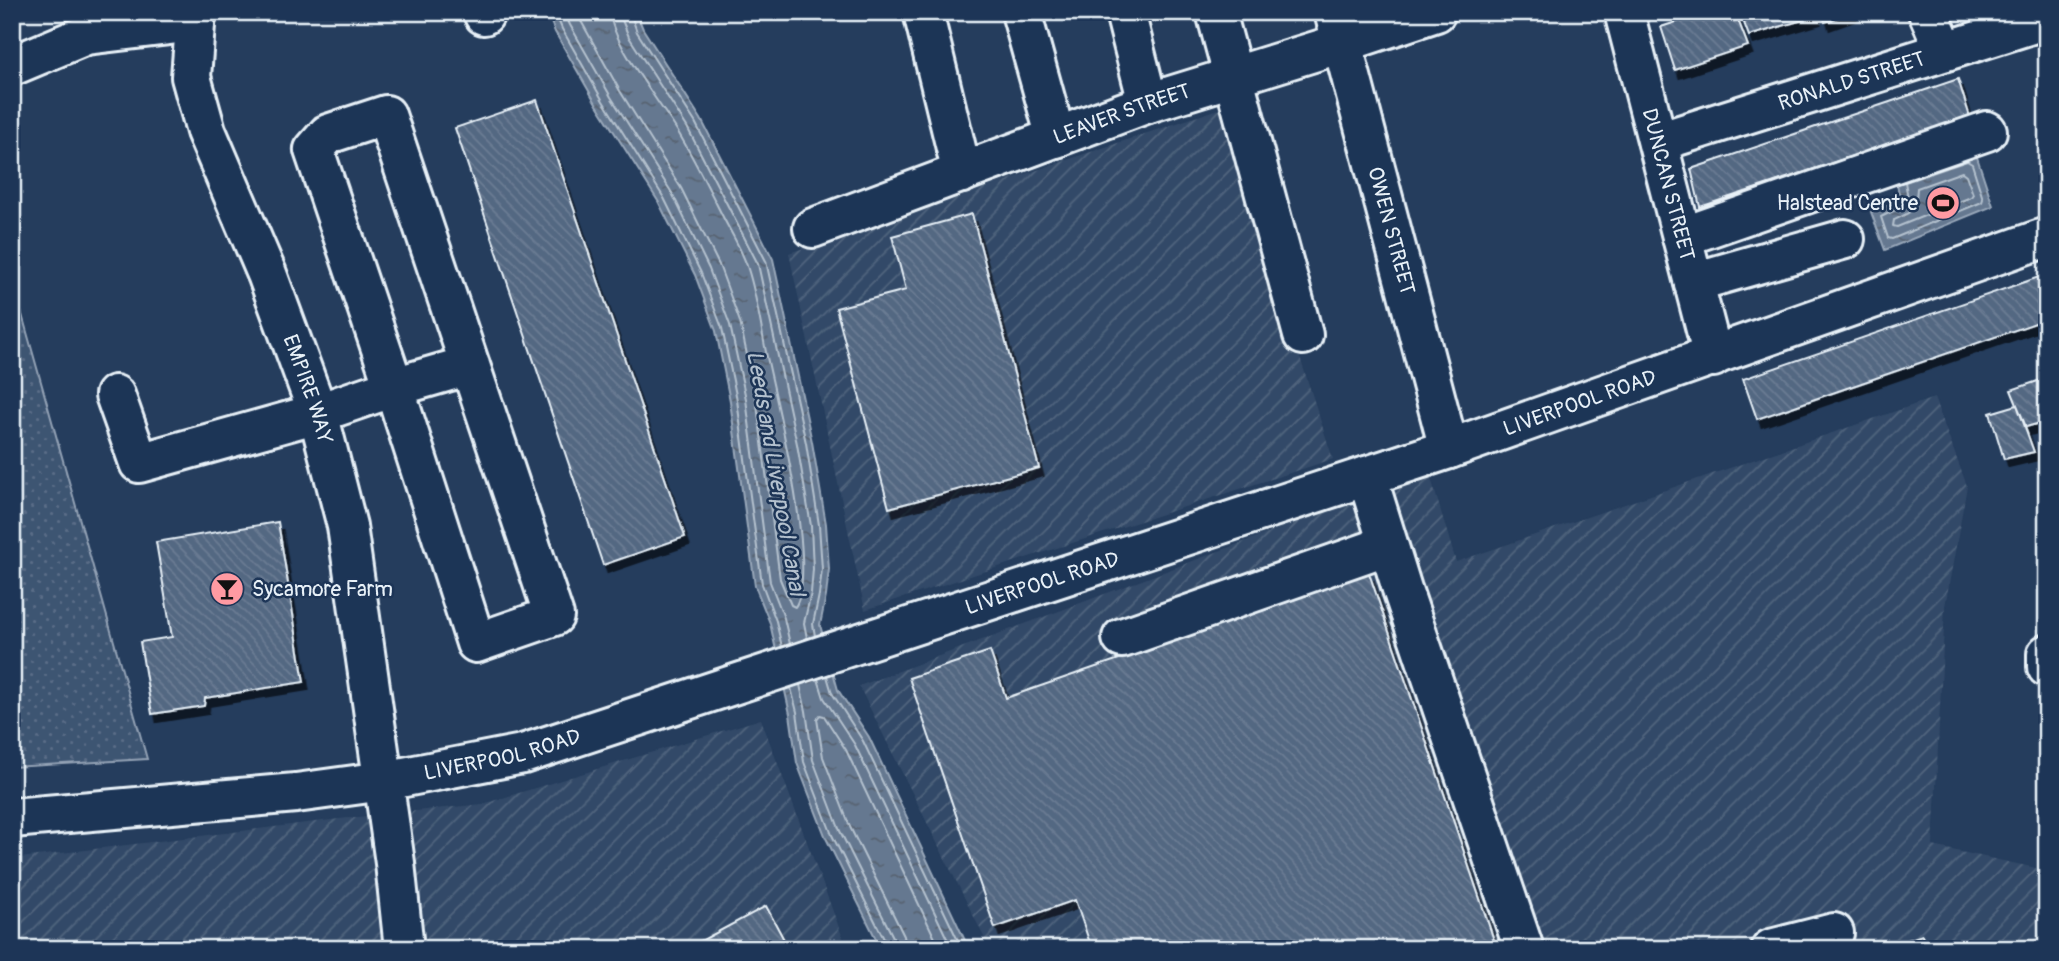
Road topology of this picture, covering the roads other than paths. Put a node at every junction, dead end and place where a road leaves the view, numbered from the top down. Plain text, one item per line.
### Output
1 (923, 12) edge
2 (1021, 12) edge
3 (1125, 12) edge
4 (1216, 12) edge
5 (1436, 12) edge
6 (1624, 12) edge
7 (1928, 12) edge
8 (195, 17) edge
9 (2047, 19) edge
10 (1338, 28) edge
11 (1945, 51) junction
12 (12, 66) edge
13 (1234, 77) junction
14 (1148, 103) junction
15 (1987, 131) dead end
16 (1056, 138) junction
17 (1658, 142) junction
18 (962, 173) junction
19 (813, 228) dead end
20 (1682, 237) junction
21 (2047, 237) edge
22 (1845, 239) dead end
23 (1694, 282) junction
24 (1303, 335) dead end
25 (1713, 356) junction
26 (470, 365) junction
27 (394, 387) junction
28 (116, 395) dead end
29 (318, 413) junction
30 (1449, 449) junction
31 (1367, 476) junction
32 (1388, 545) junction
33 (1122, 638) dead end
34 (2047, 654) edge
35 (2047, 667) edge
36 (384, 781) junction
37 (12, 818) edge
38 (1834, 933) dead end
39 (404, 949) edge
40 (1524, 949) edge
41 (1772, 949) edge

1 - 18 street
2 - 16 street
3 - 14 street
4 - 13 street
5 - 10 street, LEAVER STREET
6 - 17 street, DUNCAN STREET
7 - 11 street
8 - 12 street
8 - 29 street, EMPIRE WAY
9 - 11 street, RONALD STREET
10 - 13 street, LEAVER STREET
10 - 30 street, OWEN STREET
11 - 17 street, RONALD STREET
13 - 14 street, LEAVER STREET
13 - 24 street
14 - 16 street, LEAVER STREET
15 - 20 street
16 - 18 street, LEAVER STREET
17 - 20 street, DUNCAN STREET
18 - 19 street, LEAVER STREET
20 - 23 street, DUNCAN STREET
21 - 25 street, LIVERPOOL ROAD
22 - 23 street
23 - 25 street, DUNCAN STREET
25 - 30 street, LIVERPOOL ROAD
26 - 27 street
26 - 27 street
26 - 27 street
27 - 29 street
28 - 29 street
29 - 36 street, EMPIRE WAY
30 - 31 street, LIVERPOOL ROAD
31 - 32 street
31 - 36 street, LIVERPOOL ROAD
32 - 33 street
32 - 40 street
34 - 35 street
36 - 37 street, LIVERPOOL ROAD
36 - 39 street, EMPIRE WAY
38 - 41 street

